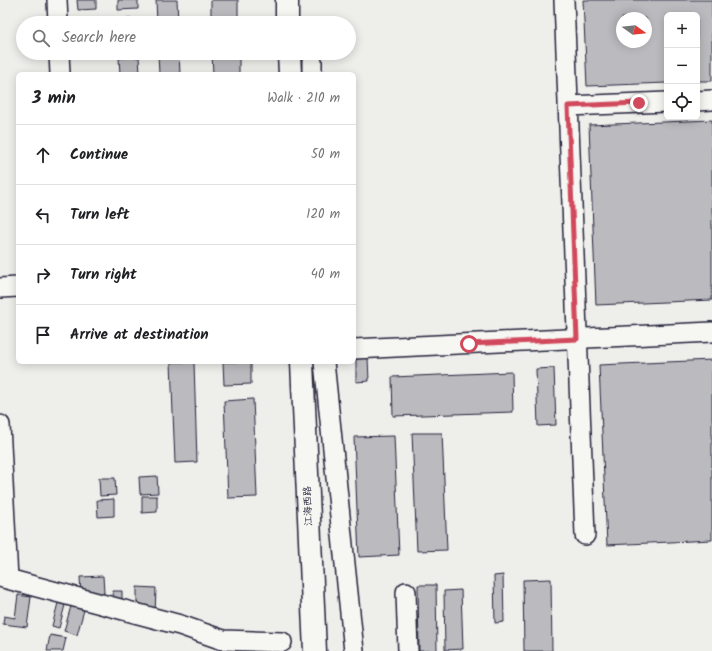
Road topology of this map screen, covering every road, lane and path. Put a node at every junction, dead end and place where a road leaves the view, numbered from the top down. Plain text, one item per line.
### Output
1 (57, 0) edge
2 (286, 0) edge
3 (564, 0) edge
4 (58, 16) edge
5 (287, 16) edge
6 (59, 60) edge
7 (289, 60) edge
8 (60, 72) edge
9 (290, 72) edge
10 (712, 100) edge
11 (700, 101) edge
12 (664, 102) edge
13 (568, 106) junction
14 (16, 287) edge
15 (0, 288) edge
16 (712, 332) edge
17 (577, 339) junction
18 (356, 349) edge
19 (302, 364) edge
20 (324, 364) edge
21 (0, 425) edge
22 (585, 535) dead end
23 (4, 578) edge
24 (406, 592) dead end
25 (282, 642) dead end
26 (314, 651) edge
27 (354, 651) edge
28 (408, 651) edge

1 - 4 street
2 - 5 main road
3 - 13 street
6 - 8 street
7 - 9 main road
10 - 11 street
12 - 13 street
13 - 17 street
14 - 15 street
16 - 17 street
17 - 18 street
17 - 22 street
19 - 26 main road, 江海西路
20 - 27 street
21 - 23 street
23 - 25 street
24 - 28 street

